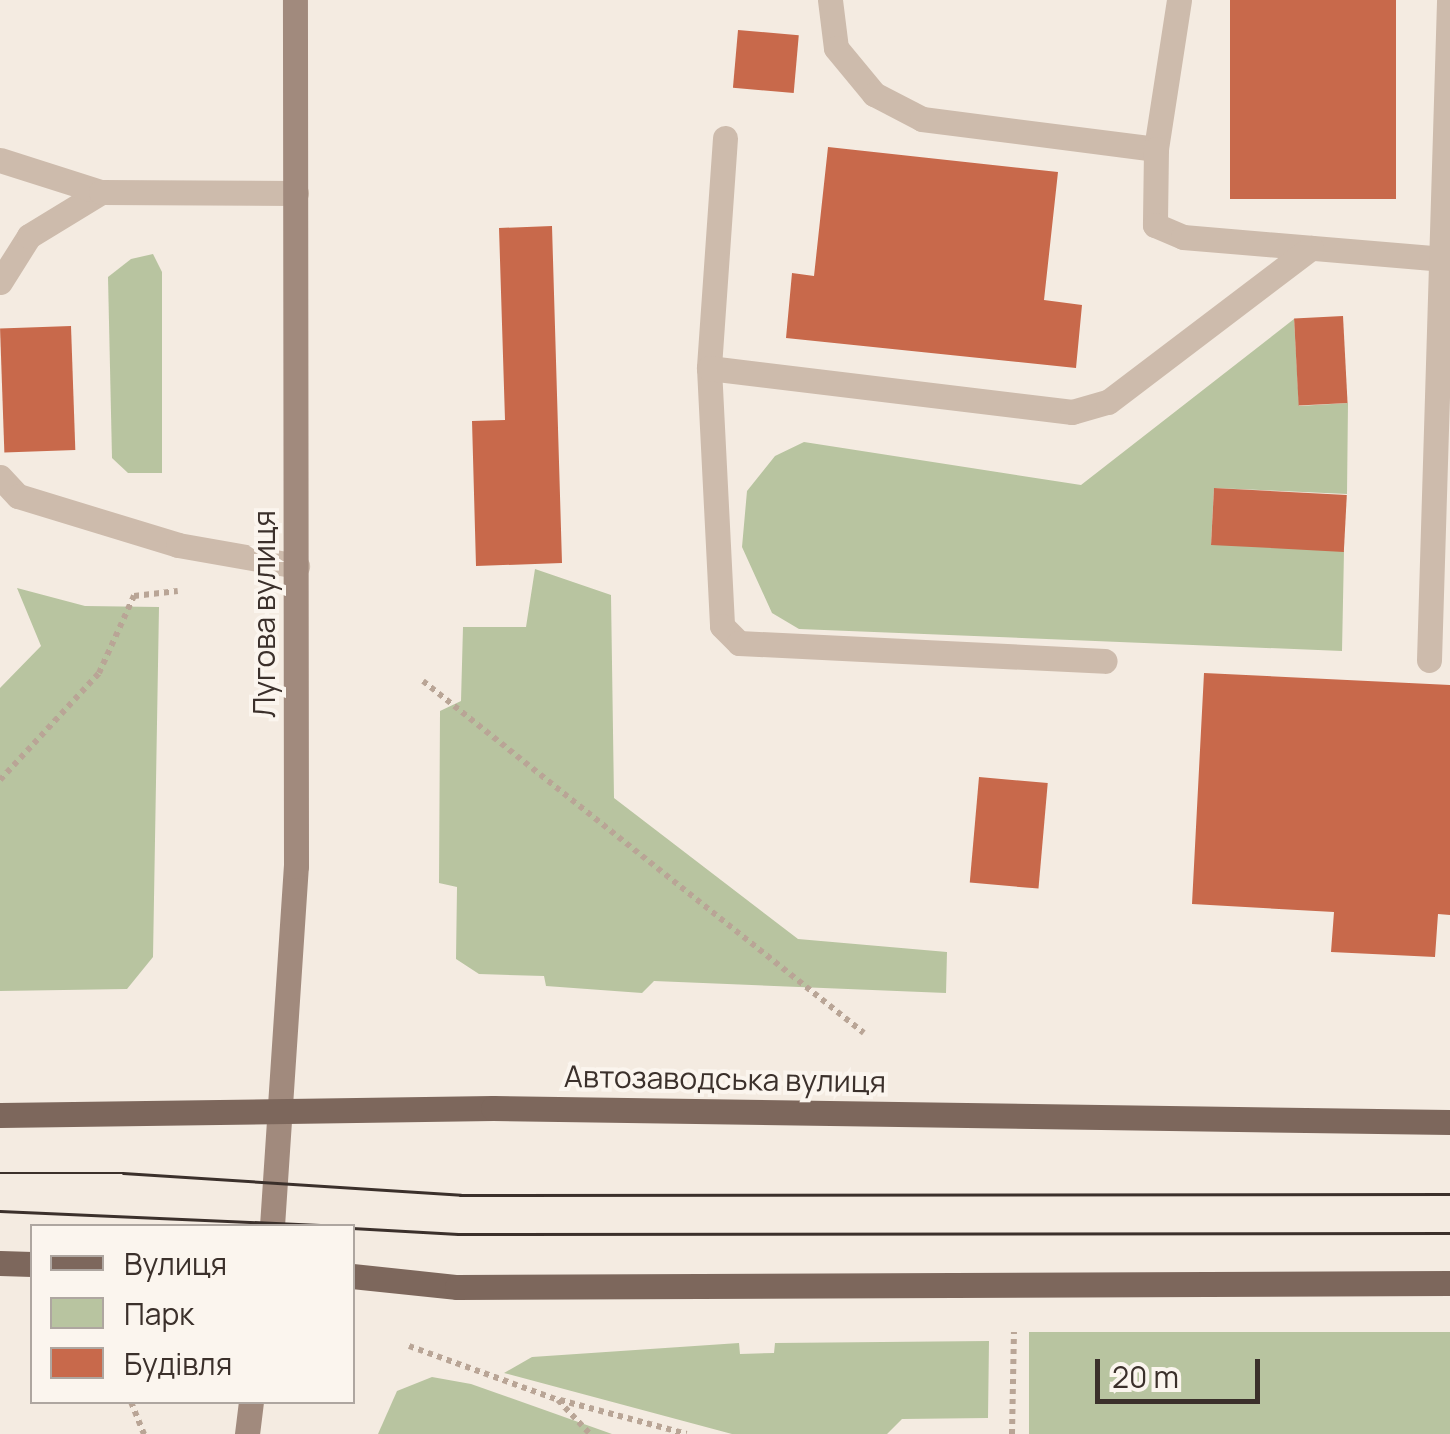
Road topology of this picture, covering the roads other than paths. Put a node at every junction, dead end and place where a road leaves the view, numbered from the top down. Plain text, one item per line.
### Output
1 (295, 0) edge
2 (830, 0) edge
3 (1179, 0) edge
4 (1449, 0) edge
5 (724, 138) dead end
6 (1156, 149) junction
7 (0, 160) edge
8 (101, 192) junction
9 (296, 193) junction
10 (1311, 248) junction
11 (1444, 258) junction
12 (0, 282) edge
13 (709, 368) junction
14 (0, 478) edge
15 (297, 566) junction
16 (1429, 660) dead end
17 (1106, 661) dead end
18 (280, 1114) junction
19 (0, 1115) edge
20 (1450, 1122) edge
21 (272, 1224) edge
22 (0, 1263) edge
23 (30, 1264) edge
24 (355, 1276) edge
25 (1450, 1284) edge
26 (251, 1404) edge
27 (247, 1434) edge

1 - 9 main road, Лугова вулиця
2 - 6 street
3 - 6 street
4 - 11 street
5 - 13 street
6 - 10 street
7 - 8 street
8 - 9 street
8 - 12 street
9 - 15 main road, Лугова вулиця
10 - 11 street
10 - 13 street
11 - 16 street
13 - 17 street
14 - 15 street
15 - 18 main road, Лугова вулиця
18 - 19 main road, Автозаводська вулиця
18 - 20 main road, Автозаводська вулиця
18 - 21 main road, Лугова вулиця
22 - 23 main road
24 - 25 main road
26 - 27 main road

